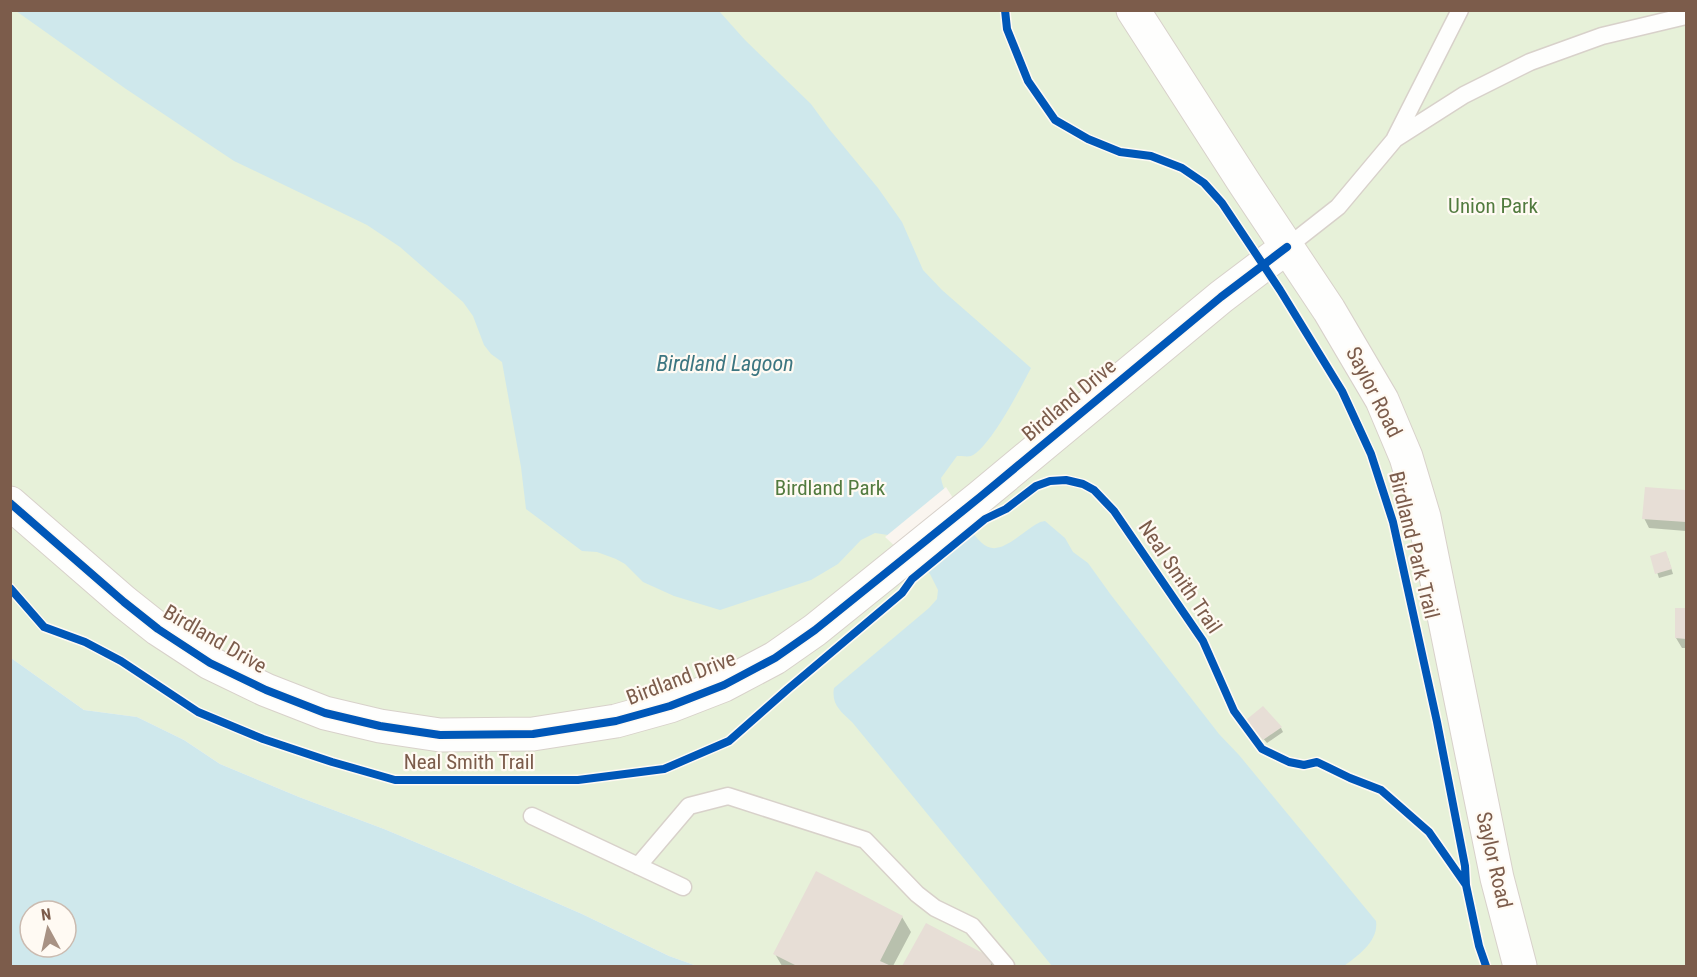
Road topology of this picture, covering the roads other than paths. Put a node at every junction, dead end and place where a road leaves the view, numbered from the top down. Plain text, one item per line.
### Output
1 (1133, 10) edge
2 (1460, 10) edge
3 (1686, 16) edge
4 (1395, 139) junction
5 (1287, 248) junction
6 (10, 503) edge
7 (532, 816) dead end
8 (638, 866) junction
9 (683, 887) dead end
10 (1006, 966) edge
11 (1521, 966) edge

1 - 5 street, Saylor Road
2 - 4 lane
3 - 4 lane
4 - 5 lane
5 - 6 street, Birdland Drive
5 - 11 street, Saylor Road
7 - 8 lane
8 - 9 lane
8 - 10 lane

